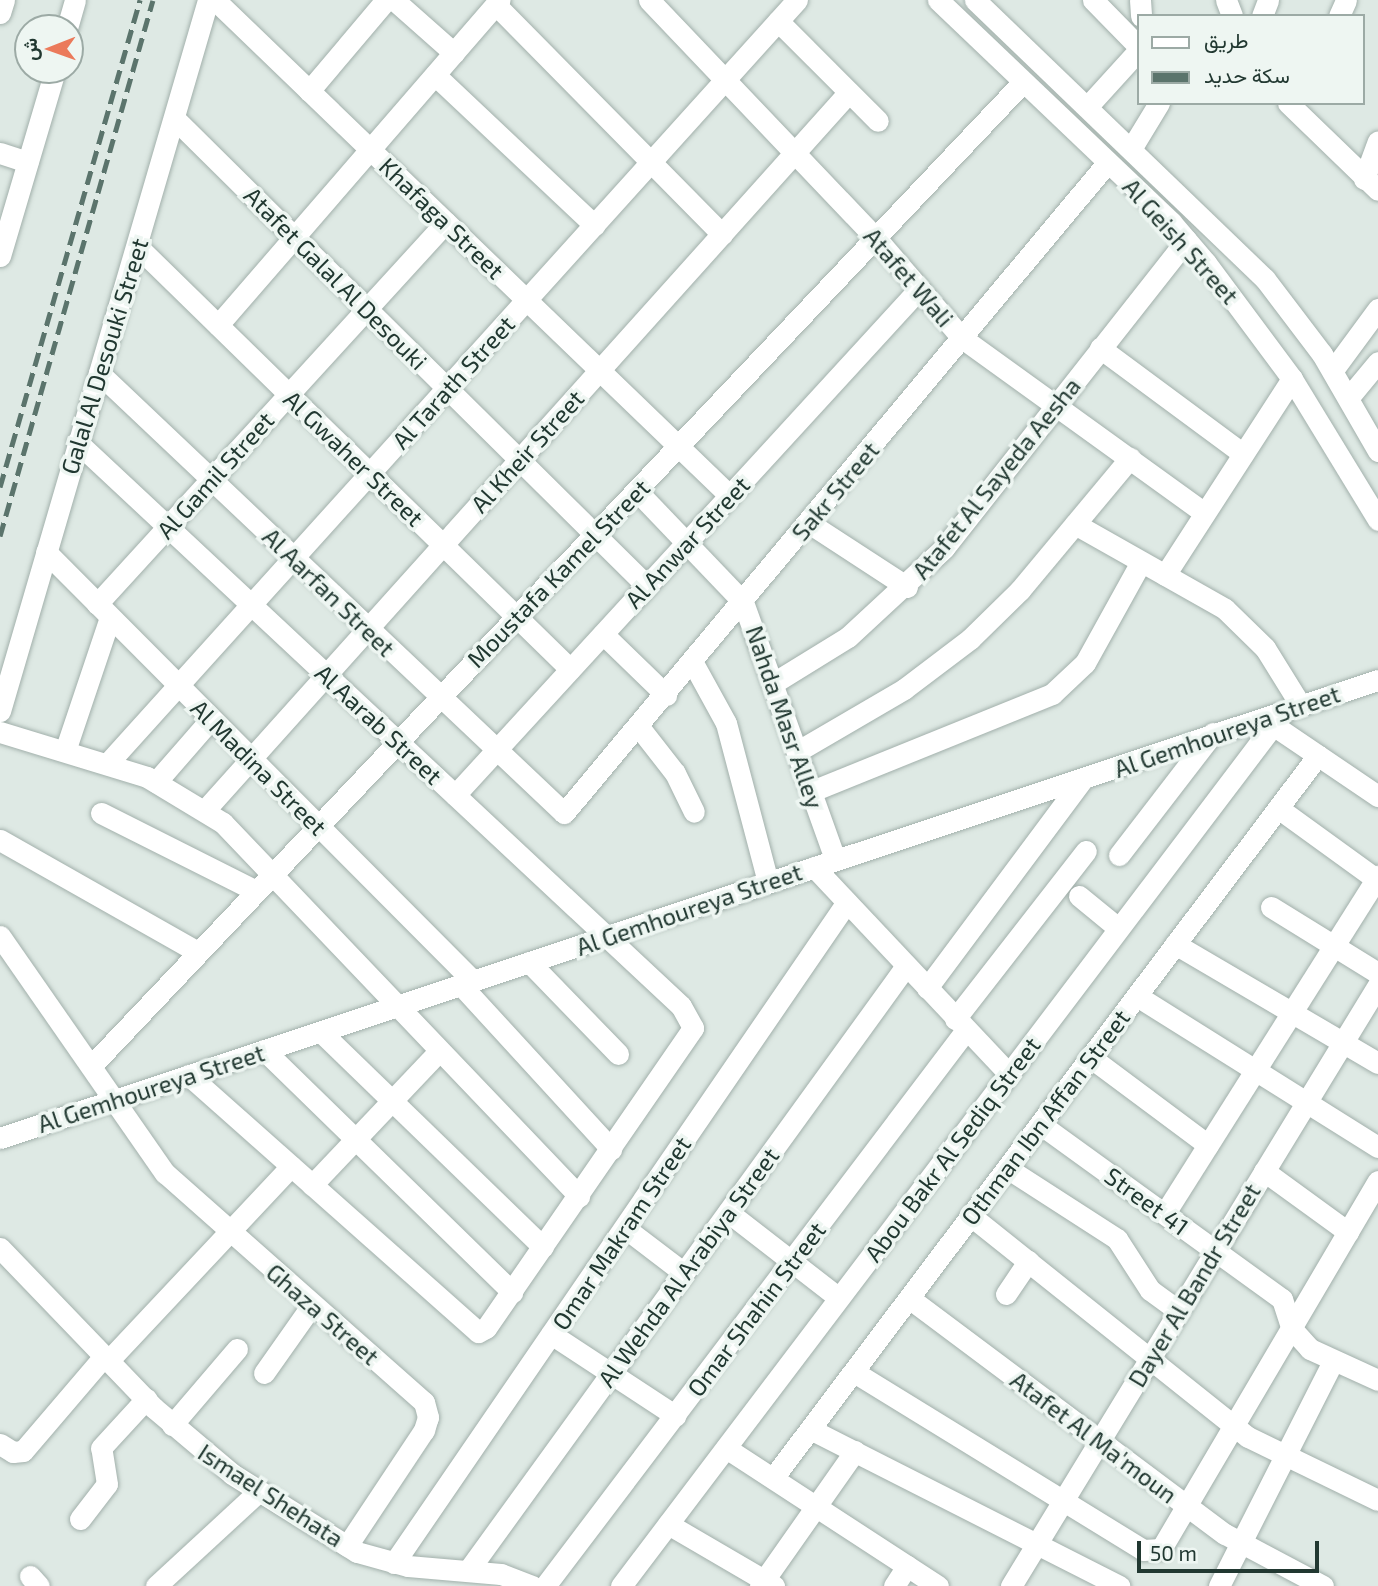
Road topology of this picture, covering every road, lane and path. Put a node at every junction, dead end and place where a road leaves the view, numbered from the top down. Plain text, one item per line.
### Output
1 (4, 0) edge
2 (208, 0) edge
3 (215, 0) edge
4 (386, 0) edge
5 (394, 0) edge
6 (649, 0) edge
7 (797, 0) edge
8 (937, 0) edge
9 (975, 0) edge
10 (1093, 0) edge
11 (498, 3) edge
12 (0, 13) edge
13 (778, 22) junction
14 (1136, 46) edge
15 (1136, 50) edge
16 (454, 54) junction
17 (436, 75) junction
18 (726, 80) junction
19 (1023, 82) junction
20 (51, 84) edge
21 (309, 91) junction
22 (849, 92) junction
23 (1158, 105) edge
24 (1087, 107) junction
25 (1297, 108) edge
26 (174, 118) junction
27 (878, 121) dead end
28 (1070, 126) junction
29 (1378, 141) edge
30 (370, 149) junction
31 (1131, 149) junction
32 (0, 153) edge
33 (795, 153) junction
34 (28, 162) junction
35 (651, 162) junction
36 (1108, 162) junction
37 (1371, 185) edge
38 (446, 222) junction
39 (594, 225) junction
40 (722, 234) junction
41 (294, 237) junction
42 (876, 238) junction
43 (1186, 240) junction
44 (138, 247) junction
45 (0, 257) edge
46 (919, 289) junction
47 (526, 300) junction
48 (367, 309) junction
49 (1378, 309) edge
50 (218, 325) junction
51 (962, 338) junction
52 (1100, 348) junction
53 (1376, 368) edge
54 (600, 370) junction
55 (1333, 370) junction
56 (99, 373) junction
57 (1292, 379) junction
58 (447, 388) junction
59 (289, 394) junction
60 (1349, 397) junction
61 (1055, 405) junction
62 (78, 442) junction
63 (679, 446) junction
64 (1378, 451) edge
65 (1243, 454) junction
66 (1130, 458) junction
67 (519, 460) junction
68 (370, 473) junction
69 (211, 479) junction
70 (637, 491) junction
71 (730, 495) junction
72 (1205, 513) junction
73 (1378, 520) edge
74 (808, 523) junction
75 (1075, 524) junction
76 (168, 527) junction
77 (595, 535) junction
78 (687, 543) junction
79 (443, 544) junction
80 (46, 552) junction
81 (293, 558) junction
82 (1141, 562) junction
83 (1165, 575) junction
84 (647, 586) junction
85 (907, 587) junction
86 (743, 602) junction
87 (251, 605) junction
88 (104, 610) junction
89 (517, 617) junction
90 (368, 629) junction
91 (603, 634) junction
92 (693, 663) junction
93 (570, 669) junction
94 (326, 674) junction
95 (1378, 680) edge
96 (775, 682) junction
97 (178, 685) junction
98 (666, 695) junction
99 (440, 698) junction
100 (0, 711) edge
101 (1286, 714) junction
102 (211, 719) junction
103 (639, 727) junction
104 (0, 732) edge
105 (1213, 733) junction
106 (398, 742) junction
107 (65, 751) junction
108 (496, 751) junction
109 (799, 751) junction
110 (1318, 755) junction
111 (251, 758) junction
112 (108, 763) junction
113 (1082, 780) junction
114 (156, 782) junction
115 (812, 791) junction
116 (455, 795) junction
117 (1378, 796) edge
118 (1278, 808) junction
119 (205, 810) junction
120 (558, 812) joint
121 (694, 812) dead end
122 (101, 813) dead end
123 (318, 826) junction
124 (0, 840) edge
125 (1086, 851) dead end
126 (1119, 855) dead end
127 (835, 859) junction
128 (814, 867) junction
129 (274, 873) junction
130 (1377, 878) edge
131 (768, 882) junction
132 (257, 891) junction
133 (1079, 896) dead end
134 (847, 902) junction
135 (1271, 907) dead end
136 (1118, 928) junction
137 (0, 936) edge
138 (607, 937) junction
139 (1175, 944) junction
140 (1334, 945) junction
141 (198, 952) junction
142 (529, 962) junction
143 (906, 966) junction
144 (1378, 973) edge
145 (466, 983) junction
146 (1378, 985) edge
147 (927, 988) junction
148 (1136, 996) junction
149 (394, 1007) junction
150 (1292, 1012) junction
151 (960, 1025) junction
152 (321, 1032) junction
153 (1343, 1042) junction
154 (264, 1050) junction
155 (438, 1052) junction
156 (618, 1054) dead end
157 (1090, 1057) junction
158 (1378, 1063) edge
159 (93, 1064) junction
160 (1256, 1069) junction
161 (1009, 1074) junction
162 (189, 1075) junction
163 (114, 1100) junction
164 (392, 1101) junction
165 (1306, 1101) junction
166 (1040, 1124) junction
167 (0, 1138) edge
168 (355, 1139) junction
169 (1208, 1145) junction
170 (1378, 1147) edge
171 (611, 1149) junction
172 (291, 1166) junction
173 (1007, 1168) junction
174 (1264, 1171) junction
175 (1378, 1181) edge
176 (312, 1185) junction
177 (579, 1196) junction
178 (728, 1212) junction
179 (1165, 1213) junction
180 (971, 1216) junction
181 (625, 1227) junction
182 (229, 1232) junction
183 (1348, 1232) junction
184 (542, 1247) junction
185 (0, 1248) edge
186 (1216, 1250) junction
187 (792, 1261) junction
188 (1028, 1261) junction
189 (684, 1273) junction
190 (512, 1292) junction
191 (1006, 1294) dead end
192 (839, 1298) junction
193 (909, 1298) junction
194 (312, 1305) junction
195 (1179, 1311) junction
196 (1292, 1329) junction
197 (551, 1334) junction
198 (237, 1349) dead end
199 (107, 1358) junction
200 (1150, 1358) junction
201 (1333, 1361) junction
202 (854, 1372) junction
203 (264, 1373) dead end
204 (612, 1374) junction
205 (1378, 1380) edge
206 (146, 1399) junction
207 (676, 1416) junction
208 (172, 1424) junction
209 (1236, 1426) junction
210 (810, 1429) junction
211 (1100, 1440) junction
212 (0, 1444) edge
213 (726, 1448) junction
214 (855, 1451) junction
215 (1284, 1457) junction
216 (773, 1479) junction
217 (259, 1491) junction
218 (1378, 1500) edge
219 (1063, 1501) junction
220 (816, 1507) junction
221 (1189, 1507) junction
222 (80, 1519) dead end
223 (668, 1524) junction
224 (1037, 1544) junction
225 (1240, 1544) junction
226 (347, 1545) junction
227 (394, 1563) junction
228 (907, 1566) junction
229 (470, 1568) junction
230 (766, 1584) edge
231 (156, 1586) edge
232 (533, 1586) edge
233 (545, 1586) edge
234 (621, 1586) edge
235 (894, 1586) edge
236 (938, 1586) edge
237 (1011, 1586) edge
238 (1119, 1586) edge
239 (1219, 1586) edge
240 (1322, 1586) edge

1 - 12 street
2 - 26 street, Galal Al Desouki Street
3 - 21 street, Khafaga Street
4 - 21 street
5 - 16 street
6 - 18 street, Atafet Wali
7 - 13 street, Al Tarath Street
8 - 19 street, Al Geish Street
9 - 24 street, Al Geish Street
10 - 14 street
11 - 16 street
11 - 35 street
13 - 18 street, Al Tarath Street
13 - 22 street
15 - 24 street
16 - 17 street
17 - 30 street
17 - 39 street
18 - 33 street, Atafet Wali
18 - 35 street, Al Tarath Street
19 - 28 street, Al Geish Street
19 - 42 street, Moustafa Kamel Street
20 - 34 street
21 - 30 street, Khafaga Street
22 - 27 street
22 - 33 street, Al Kheir Street
23 - 31 street
24 - 28 street
24 - 31 street, Al Geish Street
25 - 37 street
26 - 41 street, Atafet Galal Al Desouki
26 - 44 street, Galal Al Desouki Street
28 - 36 street, Al Geish Street
29 - 37 street
30 - 38 street, Khafaga Street
30 - 41 street
31 - 55 street, Al Geish Street
32 - 34 street
33 - 40 street, Al Kheir Street
33 - 42 street, Atafet Wali
34 - 45 street
35 - 39 street, Al Tarath Street
35 - 40 street
36 - 43 street, Al Geish Street
36 - 51 street, Sakr Street
38 - 47 street, Khafaga Street
38 - 48 street, Al Gamil Street
39 - 47 street, Al Tarath Street
40 - 54 street, Al Kheir Street
41 - 48 street, Atafet Galal Al Desouki
41 - 50 street
42 - 46 street, Atafet Wali
42 - 63 street, Moustafa Kamel Street
43 - 52 street, Atafet Al Sayeda Aesha
43 - 57 street, Al Geish Street
44 - 50 street, Al Gwaher Street
44 - 56 street, Galal Al Desouki Street
46 - 51 street, Atafet Wali
46 - 71 street, Al Anwar Street
47 - 54 street, Khafaga Street
47 - 58 street, Al Tarath Street
48 - 58 street, Atafet Galal Al Desouki
48 - 59 street, Al Gamil Street
49 - 55 street
50 - 59 street, Al Gwaher Street
51 - 61 street, Atafet Wali
51 - 74 street, Sakr Street
52 - 61 street, Atafet Al Sayeda Aesha
52 - 65 street
53 - 60 street
54 - 63 street, Khafaga Street
54 - 67 street, Al Kheir Street
55 - 60 street, Al Geish Street
56 - 62 street, Galal Al Desouki Street
56 - 69 street, Al Aarfan Street
57 - 65 street
57 - 73 street, Al Geish Street
58 - 67 street, Atafet Galal Al Desouki
58 - 68 street, Al Tarath Street
59 - 68 street, Al Gwaher Street
59 - 69 street, Al Gamil Street
60 - 64 street, Al Geish Street
61 - 66 street, Atafet Wali
61 - 85 street, Atafet Al Sayeda Aesha
62 - 76 street, Al Aarab Street
62 - 80 street, Galal Al Desouki Street
63 - 70 street, Moustafa Kamel Street
63 - 71 street, Khafaga Street
65 - 72 street
66 - 72 street, Atafet Wali
66 - 75 street
67 - 77 street, Atafet Galal Al Desouki
67 - 79 street, Al Kheir Street
68 - 79 street, Al Gwaher Street
68 - 81 street, Al Tarath Street
69 - 76 street, Al Gamil Street
69 - 81 street, Al Aarfan Street
70 - 77 street, Moustafa Kamel Street
70 - 78 street, Nahda Masr Alley
71 - 78 street, Al Anwar Street
72 - 83 street
74 - 85 street
74 - 86 street, Sakr Street
75 - 82 street
75 - 109 street
76 - 87 street, Al Aarab Street
76 - 88 street, Al Gamil Street
77 - 84 street, Atafet Galal Al Desouki
77 - 89 street, Moustafa Kamel Street
78 - 84 street, Al Anwar Street
78 - 86 street, Nahda Masr Alley
79 - 89 street, Al Gwaher Street
79 - 90 street, Al Kheir Street
80 - 88 street, Al Madina Street
80 - 100 street, Galal Al Desouki Street
81 - 87 street, Al Tarath Street
81 - 90 street, Al Aarfan Street
82 - 83 street
82 - 115 street
83 - 101 street
84 - 91 street, Al Anwar Street
85 - 96 street, Atafet Al Sayeda Aesha
86 - 92 street, Sakr Street
86 - 96 street, Nahda Masr Alley
87 - 94 street, Al Aarab Street
87 - 97 street, Al Tarath Street
88 - 97 street, Al Madina Street
88 - 107 street, Al Gamil Street
89 - 93 street, Al Gwaher Street
89 - 99 street, Moustafa Kamel Street
90 - 94 street, Al Kheir Street
90 - 99 street, Al Aarfan Street
91 - 93 street, Al Anwar Street
91 - 98 street
92 - 98 street, Sakr Street
92 - 131 street
93 - 108 street, Al Anwar Street
94 - 106 street, Al Aarab Street
94 - 111 street, Al Kheir Street
95 - 101 street, Al Gemhoureya Street
96 - 109 street, Nahda Masr Alley
97 - 102 street, Al Madina Street
97 - 112 street, Al Tarath Street
98 - 103 street, Sakr Street
99 - 106 street, Moustafa Kamel Street
99 - 108 street, Al Aarfan Street
101 - 105 street, Al Gemhoureya Street
101 - 110 street
101 - 136 street, Abou Bakr Al Sediq Street
102 - 111 street, Al Madina Street
102 - 114 street
103 - 120 street, Sakr Street
103 - 121 street
104 - 107 street
105 - 113 street, Al Gemhoureya Street
105 - 126 street
106 - 116 street, Al Aarab Street
106 - 123 street, Moustafa Kamel Street
107 - 112 street
108 - 116 street, Al Anwar Street
108 - 120 street, Al Aarfan Street
109 - 115 street, Nahda Masr Alley
110 - 117 street
110 - 118 street, Othman Ibn Affan Street
111 - 119 street, Al Kheir Street
111 - 123 street, Al Madina Street
112 - 114 street
113 - 127 street, Al Gemhoureya Street
113 - 147 street
114 - 119 street
115 - 127 street, Nahda Masr Alley
116 - 138 street, Al Aarab Street
118 - 130 street
118 - 139 street, Othman Ibn Affan Street
119 - 129 street
122 - 132 street
123 - 129 street, Moustafa Kamel Street
123 - 145 street, Al Madina Street
124 - 141 street
125 - 151 street, Omar Shahin Street
127 - 128 street, Al Gemhoureya Street
128 - 131 street, Al Gemhoureya Street
128 - 134 street
129 - 132 street, Moustafa Kamel Street
129 - 149 street
130 - 140 street
131 - 138 street, Al Gemhoureya Street
132 - 141 street, Moustafa Kamel Street
133 - 136 street
134 - 143 street
134 - 181 street, Omar Makram Street
135 - 140 street
136 - 161 street, Abou Bakr Al Sediq Street
137 - 159 street, Ghaza Street
138 - 142 street, Al Gemhoureya Street
138 - 171 street, Al Aarab Street
139 - 148 street, Othman Ibn Affan Street
139 - 150 street
140 - 144 street
140 - 150 street
141 - 159 street, Moustafa Kamel Street
142 - 145 street, Al Gemhoureya Street
142 - 156 street
143 - 147 street
143 - 178 street, Al Wehda Al Arabiya Street
145 - 149 street, Al Gemhoureya Street
145 - 171 street, Al Madina Street
146 - 153 street, Dayer Al Bandr Street
147 - 151 street
148 - 157 street, Othman Ibn Affan Street
148 - 160 street
149 - 152 street, Al Gemhoureya Street
149 - 155 street
150 - 153 street
150 - 160 street
151 - 161 street
151 - 187 street, Omar Shahin Street
152 - 154 street, Al Gemhoureya Street
152 - 164 street
153 - 158 street
153 - 165 street, Dayer Al Bandr Street
154 - 162 street, Al Gemhoureya Street
154 - 168 street
155 - 164 street
155 - 177 street
157 - 166 street, Othman Ibn Affan Street
157 - 169 street
159 - 163 street, Ghaza Street
160 - 165 street
160 - 169 street
161 - 192 street, Abou Bakr Al Sediq Street
162 - 163 street, Al Gemhoureya Street
162 - 172 street
163 - 167 street, Al Gemhoureya Street
163 - 182 street, Ghaza Street
164 - 168 street
164 - 184 street
165 - 170 street
165 - 174 street, Dayer Al Bandr Street
166 - 173 street, Othman Ibn Affan Street
166 - 179 street, Street 41
168 - 176 street
168 - 190 street
169 - 179 street
171 - 177 street
172 - 176 street
172 - 182 street
173 - 180 street, Othman Ibn Affan Street
173 - 195 street
174 - 183 street
174 - 186 street, Dayer Al Bandr Street
175 - 183 street
176 - 190 street
177 - 184 street
178 - 187 street
178 - 189 street, Al Wehda Al Arabiya Street
179 - 186 street, Street 41
180 - 188 street
180 - 193 street, Othman Ibn Affan Street
181 - 189 street
181 - 197 street, Omar Makram Street
182 - 194 street, Ghaza Street
182 - 199 street
183 - 196 street
184 - 190 street
185 - 199 street, Ismael Shehata
186 - 195 street, Dayer Al Bandr Street
186 - 196 street, Street 41
187 - 192 street
187 - 207 street, Omar Shahin Street
188 - 191 street
188 - 200 street
189 - 204 street, Al Wehda Al Arabiya Street
192 - 213 street, Abou Bakr Al Sediq Street
193 - 202 street, Othman Ibn Affan Street
193 - 211 street, Atafet Al Ma'moun
194 - 203 street
194 - 226 street, Ghaza Street
195 - 200 street, Dayer Al Bandr Street
196 - 201 street, Street 41
196 - 209 street
197 - 204 street
197 - 227 street, Omar Makram Street
198 - 208 street
199 - 206 street, Ismael Shehata
199 - 212 street
200 - 209 street
200 - 211 street, Dayer Al Bandr Street
201 - 205 street, Street 41
201 - 215 street
202 - 210 street, Othman Ibn Affan Street
202 - 219 street
204 - 207 street
204 - 229 street, Al Wehda Al Arabiya Street
206 - 208 street, Ismael Shehata
206 - 222 street
207 - 233 street, Omar Shahin Street
208 - 217 street, Ismael Shehata
209 - 215 street
209 - 221 street
210 - 214 street
210 - 216 street, Othman Ibn Affan Street
211 - 219 street, Dayer Al Bandr Street
211 - 221 street, Atafet Al Ma'moun
213 - 216 street
213 - 223 street, Abou Bakr Al Sediq Street
214 - 220 street
214 - 224 street
215 - 218 street
215 - 225 street
216 - 220 street
217 - 226 street, Ismael Shehata
217 - 231 street
219 - 221 street
219 - 224 street, Dayer Al Bandr Street
220 - 228 street
220 - 230 street
221 - 225 street, Atafet Al Ma'moun
223 - 230 street
223 - 234 street, Abou Bakr Al Sediq Street
224 - 237 street, Dayer Al Bandr Street
224 - 238 street
225 - 239 street
225 - 240 street, Atafet Al Ma'moun
226 - 227 street, Ismael Shehata
227 - 229 street, Ismael Shehata
228 - 235 street
228 - 236 street
229 - 232 street, Ismael Shehata

